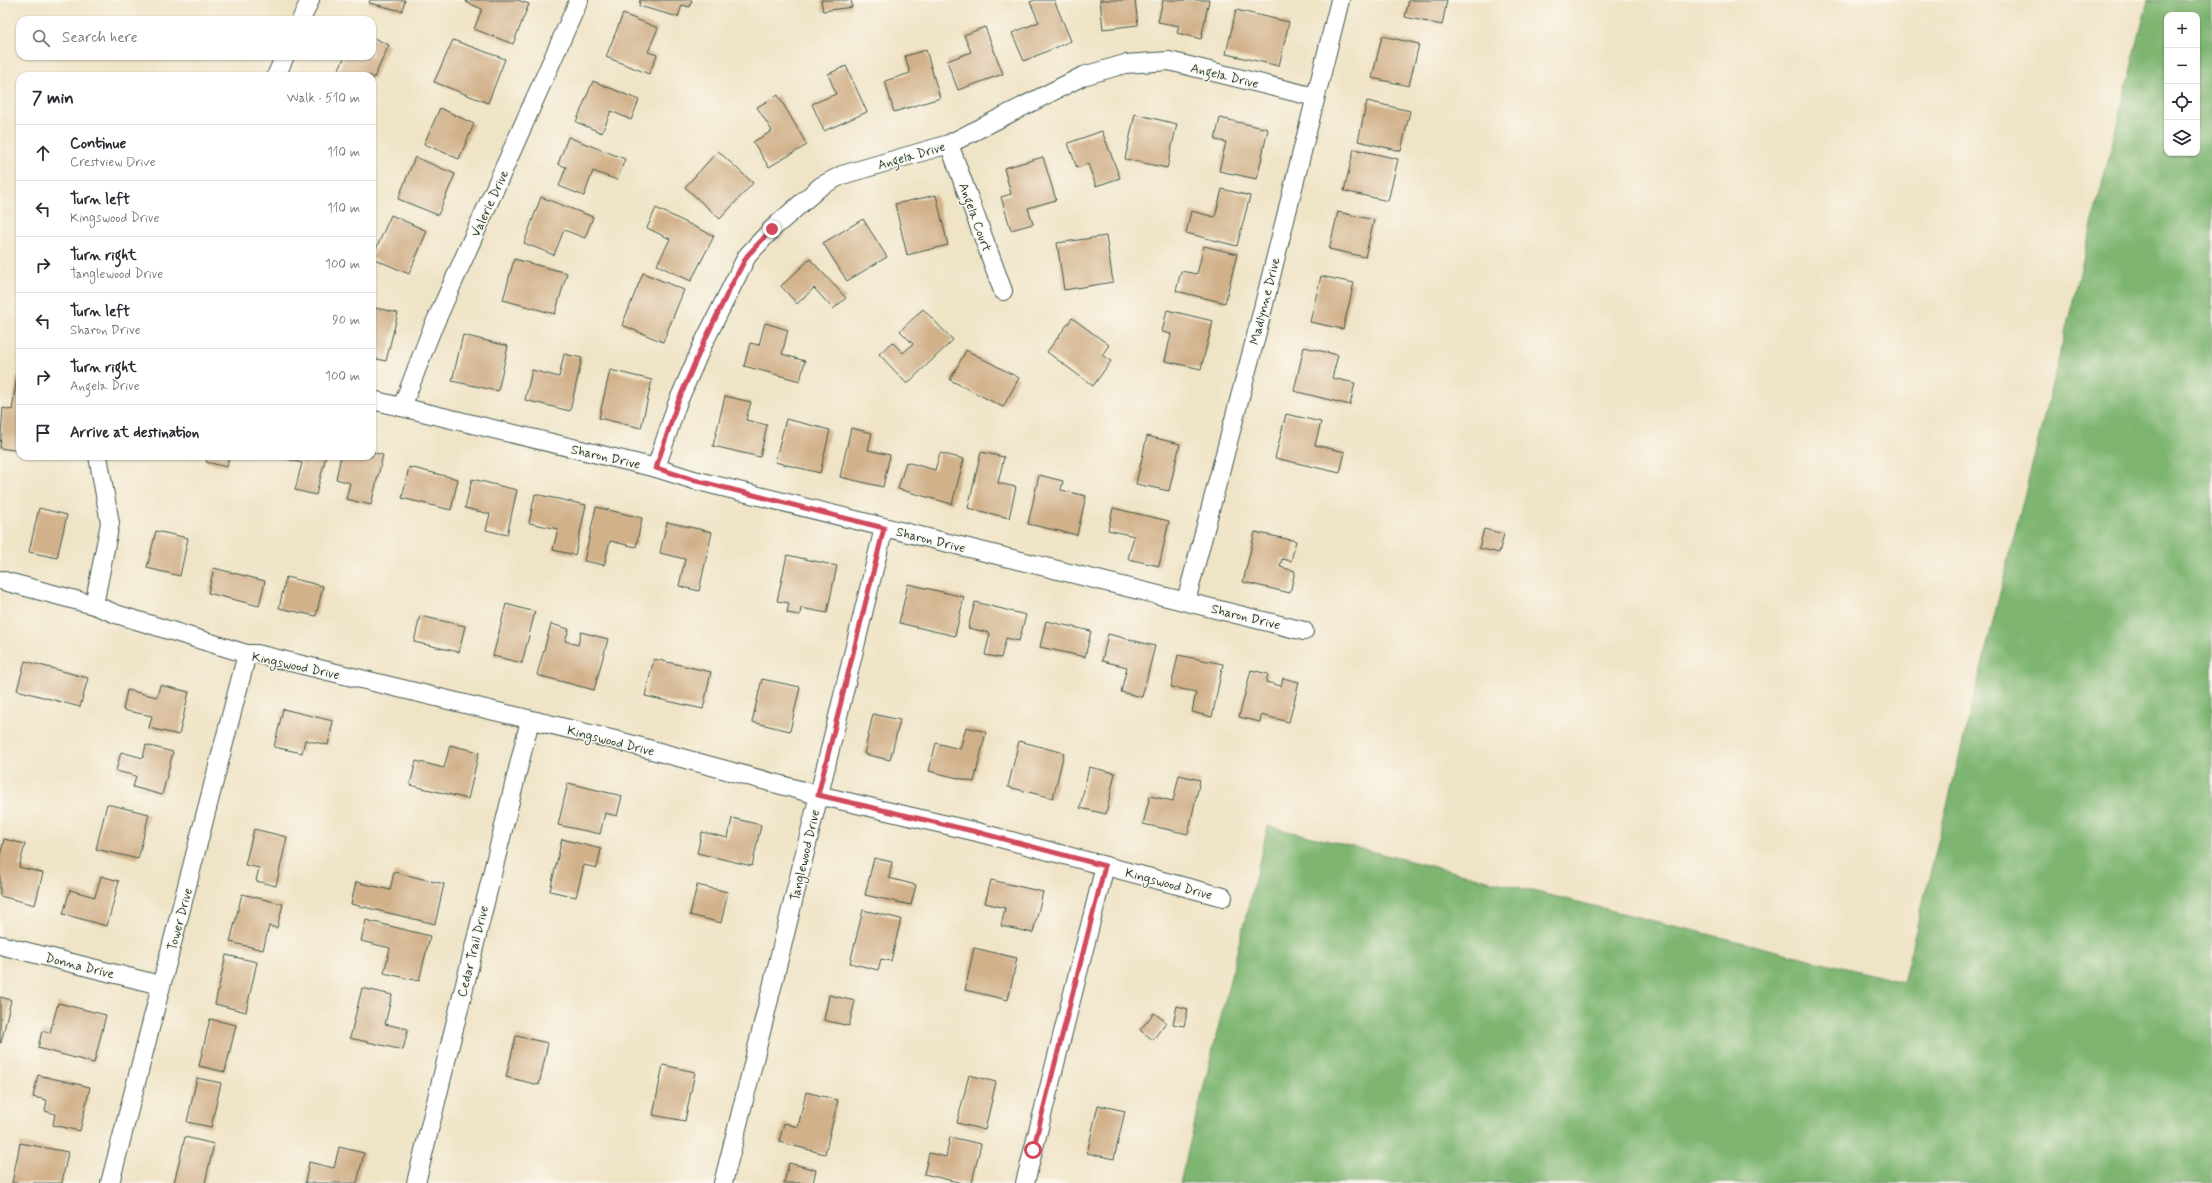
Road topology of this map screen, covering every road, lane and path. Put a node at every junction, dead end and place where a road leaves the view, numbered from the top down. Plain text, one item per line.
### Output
1 (310, 0) edge
2 (579, 0) edge
3 (1340, 0) edge
4 (303, 16) edge
5 (283, 60) edge
6 (278, 72) edge
7 (1315, 97) junction
8 (949, 144) junction
9 (1003, 291) dead end
10 (376, 401) edge
11 (402, 407) junction
12 (99, 460) edge
13 (656, 468) junction
14 (884, 528) junction
15 (0, 580) edge
16 (1186, 601) junction
17 (94, 605) junction
18 (1304, 631) dead end
19 (247, 654) junction
20 (530, 720) junction
21 (818, 795) junction
22 (1105, 866) junction
23 (1224, 897) dead end
24 (0, 944) edge
25 (160, 985) junction
26 (110, 1183) edge
27 (416, 1183) edge
28 (723, 1183) edge
29 (1025, 1183) edge

1 - 4 street
2 - 11 street, Valerie Drive
3 - 7 street, Madlynne Drive
5 - 6 street
7 - 8 street, Angela Drive
7 - 16 street, Madlynne Drive
8 - 9 street, Angela Court
8 - 13 street, Angela Drive
10 - 11 street, Sharon Drive
11 - 13 street, Sharon Drive
12 - 17 street
13 - 14 street, Sharon Drive
14 - 16 street, Sharon Drive
14 - 21 street, Tanglewood Drive
15 - 17 street, Kingswood Drive
16 - 18 street, Sharon Drive
17 - 19 street, Kingswood Drive
19 - 20 street, Kingswood Drive
19 - 25 street, Tower Drive
20 - 21 street, Kingswood Drive
20 - 27 street, Cedar Trail Drive
21 - 22 street, Kingswood Drive
21 - 28 street, Tanglewood Drive
22 - 23 street, Kingswood Drive
22 - 29 street
24 - 25 street, Donna Drive
25 - 26 street, Tower Drive

